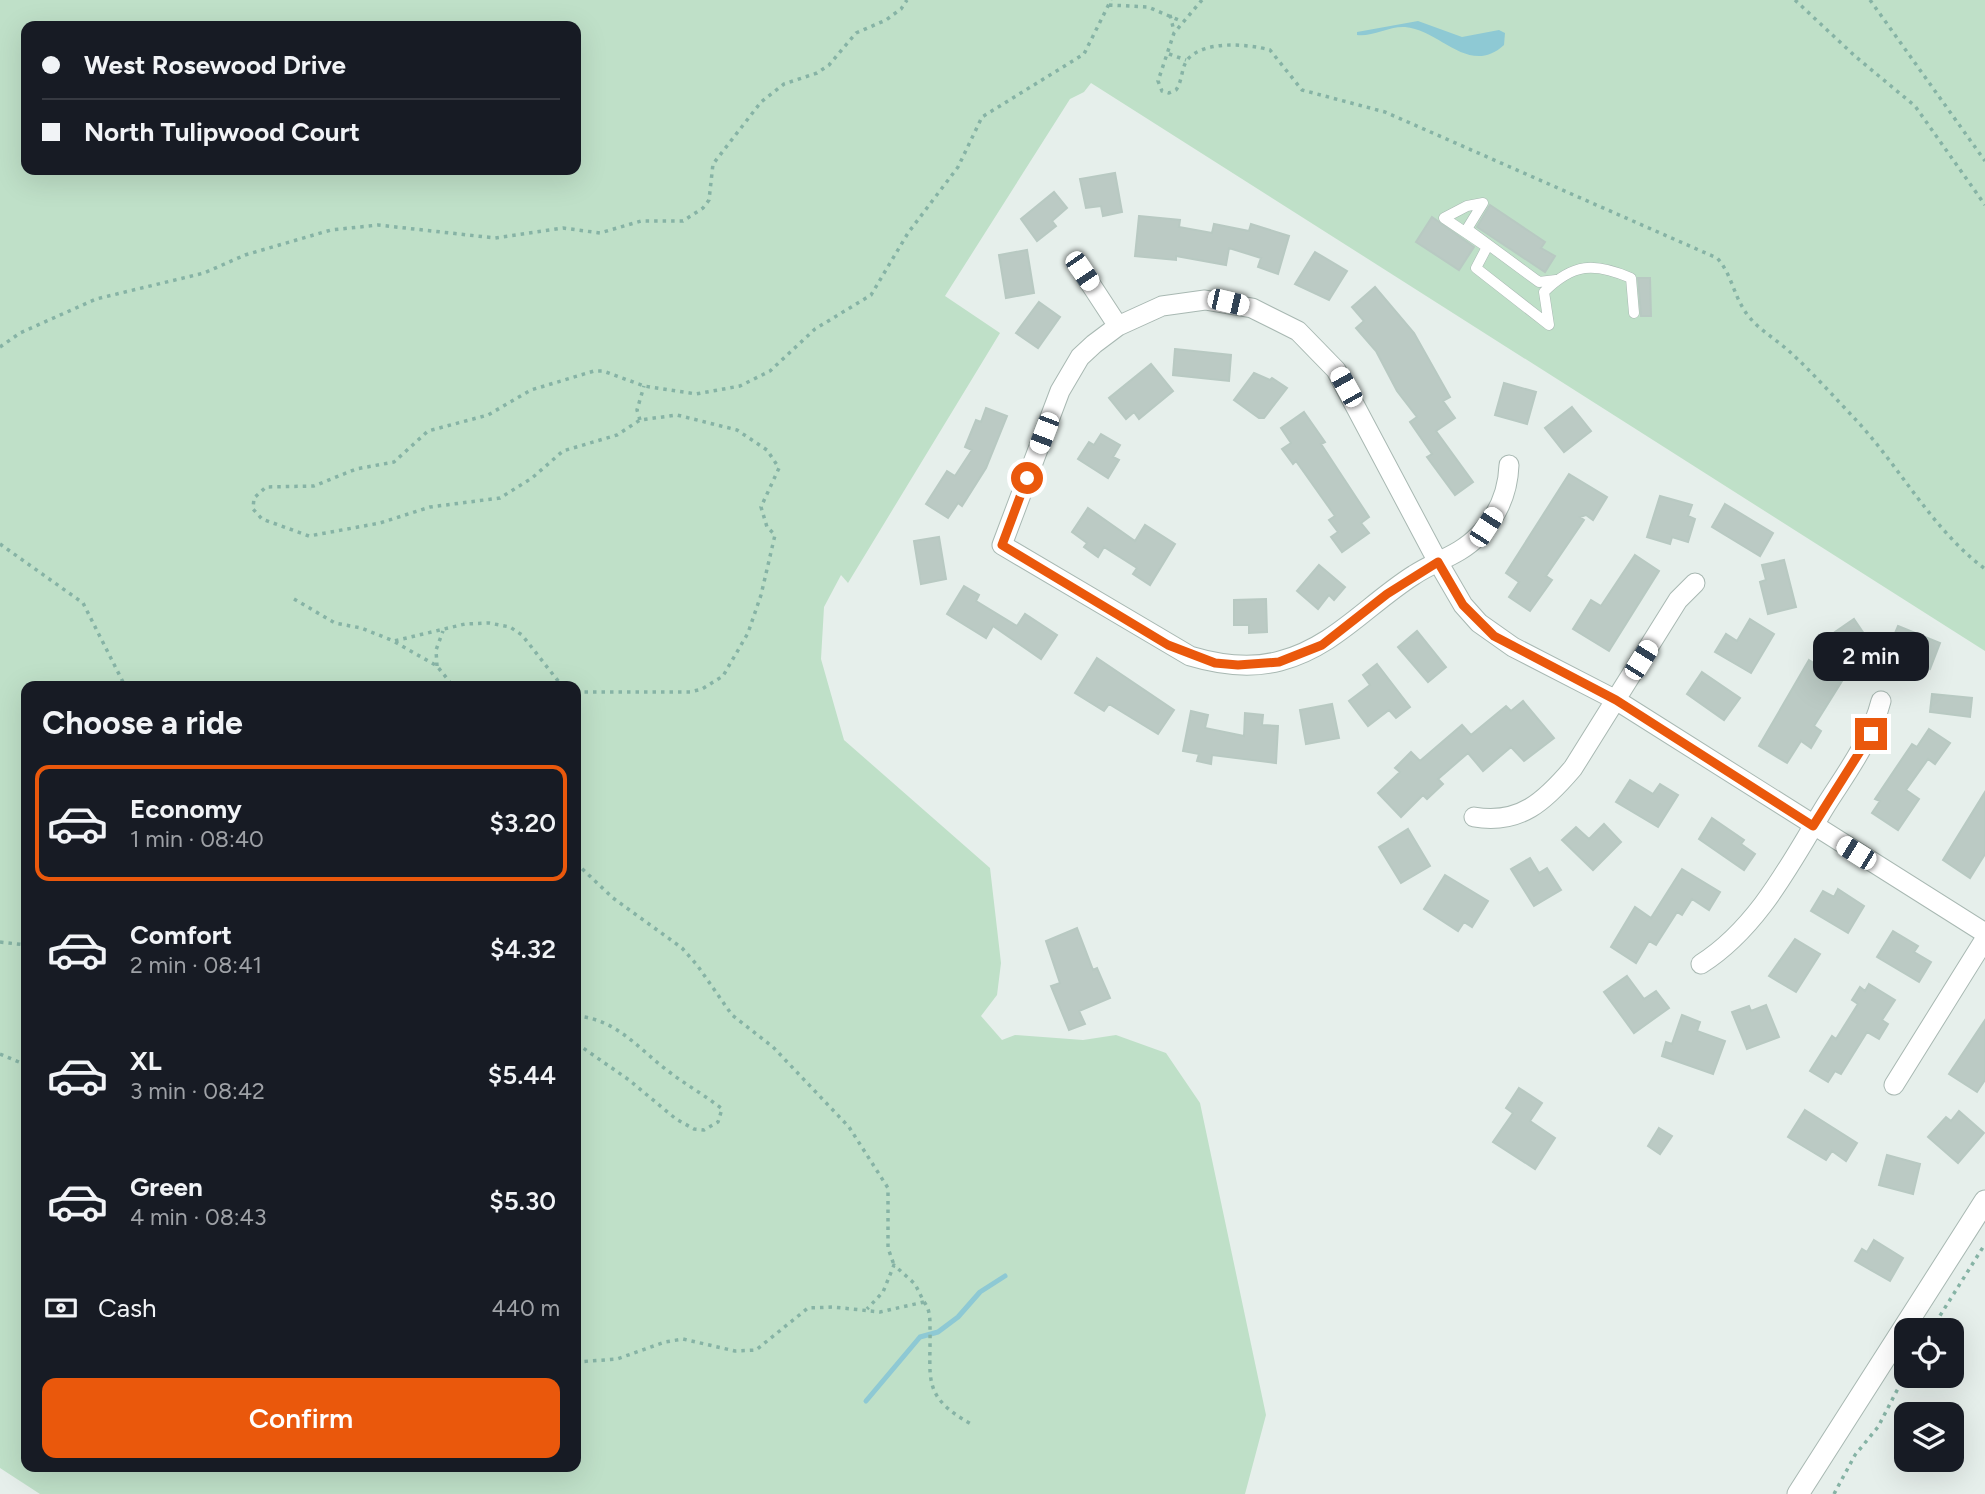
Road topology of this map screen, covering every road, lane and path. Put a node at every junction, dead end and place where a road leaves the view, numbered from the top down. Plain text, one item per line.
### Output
1 (907, 0) edge
2 (1202, 0) edge
3 (1795, 0) edge
4 (1870, 0) edge
5 (1110, 3) edge
6 (1170, 15) junction
7 (1181, 22) junction
8 (1174, 33) junction
9 (1168, 53) junction
10 (1186, 60) junction
11 (1985, 161) edge
12 (1985, 205) edge
13 (1082, 271) dead end
14 (1556, 280) junction
15 (1634, 313) dead end
16 (1118, 326) junction
17 (0, 347) edge
18 (644, 386) junction
19 (640, 420) junction
20 (1509, 465) dead end
21 (0, 544) edge
22 (1438, 562) junction
23 (1985, 569) edge
24 (1695, 583) dead end
25 (294, 599) dead end
26 (443, 631) junction
27 (394, 641) junction
28 (437, 667) junction
29 (122, 681) edge
30 (449, 681) edge
31 (558, 681) edge
32 (581, 692) edge
33 (1616, 700) junction
34 (1881, 701) dead end
35 (1474, 817) dead end
36 (1813, 826) junction
37 (581, 868) edge
38 (1985, 933) edge
39 (1985, 939) edge
40 (0, 942) edge
41 (21, 944) edge
42 (1701, 964) dead end
43 (581, 1017) edge
44 (581, 1046) edge
45 (0, 1054) edge
46 (21, 1063) edge
47 (1894, 1085) dead end
48 (1985, 1201) edge
49 (1985, 1244) edge
50 (894, 1265) junction
51 (924, 1302) junction
52 (867, 1309) junction
53 (1939, 1318) edge
54 (581, 1362) edge
55 (1898, 1388) edge
56 (971, 1424) dead end
57 (1798, 1494) edge
58 (1834, 1494) edge

1 - 17 path
2 - 7 path
3 - 12 path
4 - 11 path
5 - 6 path
5 - 18 path
6 - 7 path
6 - 8 path
7 - 8 path
8 - 9 path
9 - 10 path
9 - 10 path
10 - 23 path
13 - 16 street
14 - 14 lane
14 - 15 lane
16 - 22 street
16 - 22 street
18 - 19 path
18 - 19 path
19 - 32 path
20 - 22 street
21 - 29 path
22 - 33 street
24 - 33 street
25 - 27 path
26 - 27 path
26 - 28 path
26 - 31 path
27 - 28 path
28 - 30 path
33 - 35 street
33 - 36 street
34 - 36 street
36 - 38 street
36 - 42 street
37 - 50 path
39 - 47 street
40 - 41 path
43 - 44 path
45 - 46 path
48 - 57 street
49 - 53 path
50 - 51 path
50 - 52 path
51 - 52 path
51 - 56 path
52 - 54 path
55 - 58 path

